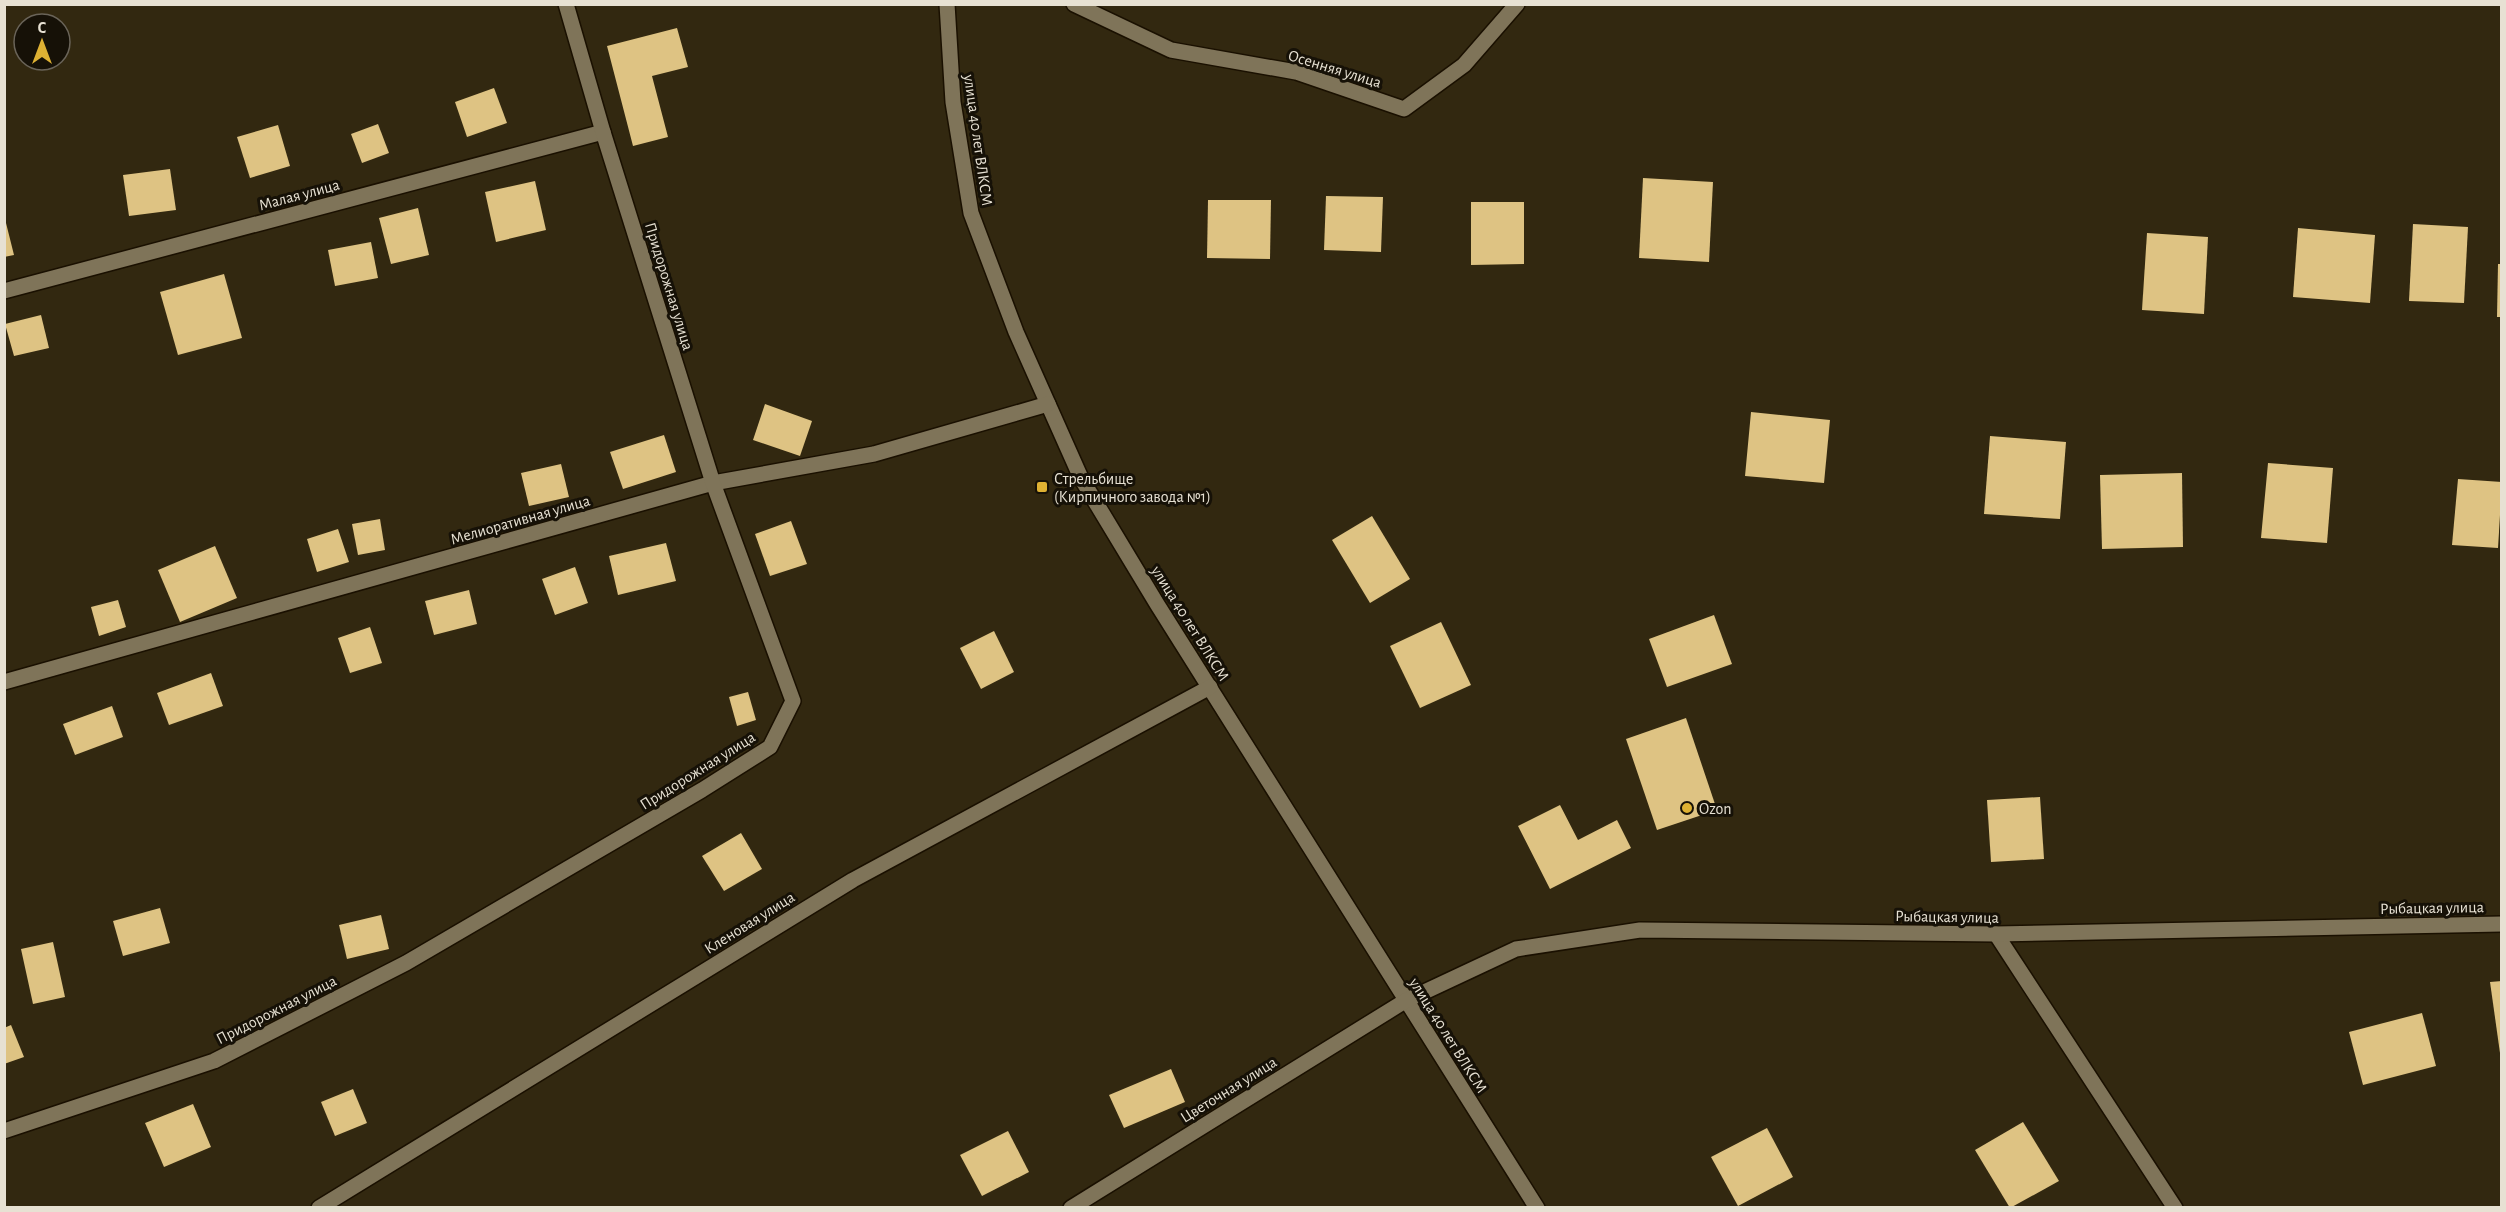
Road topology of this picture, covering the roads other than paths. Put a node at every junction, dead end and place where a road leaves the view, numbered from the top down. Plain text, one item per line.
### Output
1 (566, 4) edge
2 (946, 4) edge
3 (1074, 4) edge
4 (1517, 4) edge
5 (603, 132) junction
6 (4, 291) edge
7 (1048, 404) junction
8 (713, 483) junction
9 (4, 682) edge
10 (1210, 687) junction
11 (2502, 924) edge
12 (1996, 934) junction
13 (1405, 1001) junction
14 (4, 1131) edge
15 (319, 1208) edge
16 (1071, 1208) edge
17 (1537, 1208) edge
18 (2175, 1208) edge

1 - 5 street, Придорожная улица
2 - 7 street, улица 40 лет ВЛКСМ
3 - 4 street, Осенняя улица
5 - 6 street, Малая улица
5 - 8 street, Придорожная улица
7 - 8 street, Мелиоративная улица
7 - 10 street, улица 40 лет ВЛКСМ
8 - 9 street, Мелиоративная улица
8 - 14 street, Придорожная улица
10 - 13 street, улица 40 лет ВЛКСМ
10 - 15 street, Кленовая улица
11 - 12 street, Рыбацкая улица
12 - 13 street, Рыбацкая улица
12 - 18 street
13 - 16 street, Цветочная улица
13 - 17 street, улица 40 лет ВЛКСМ

